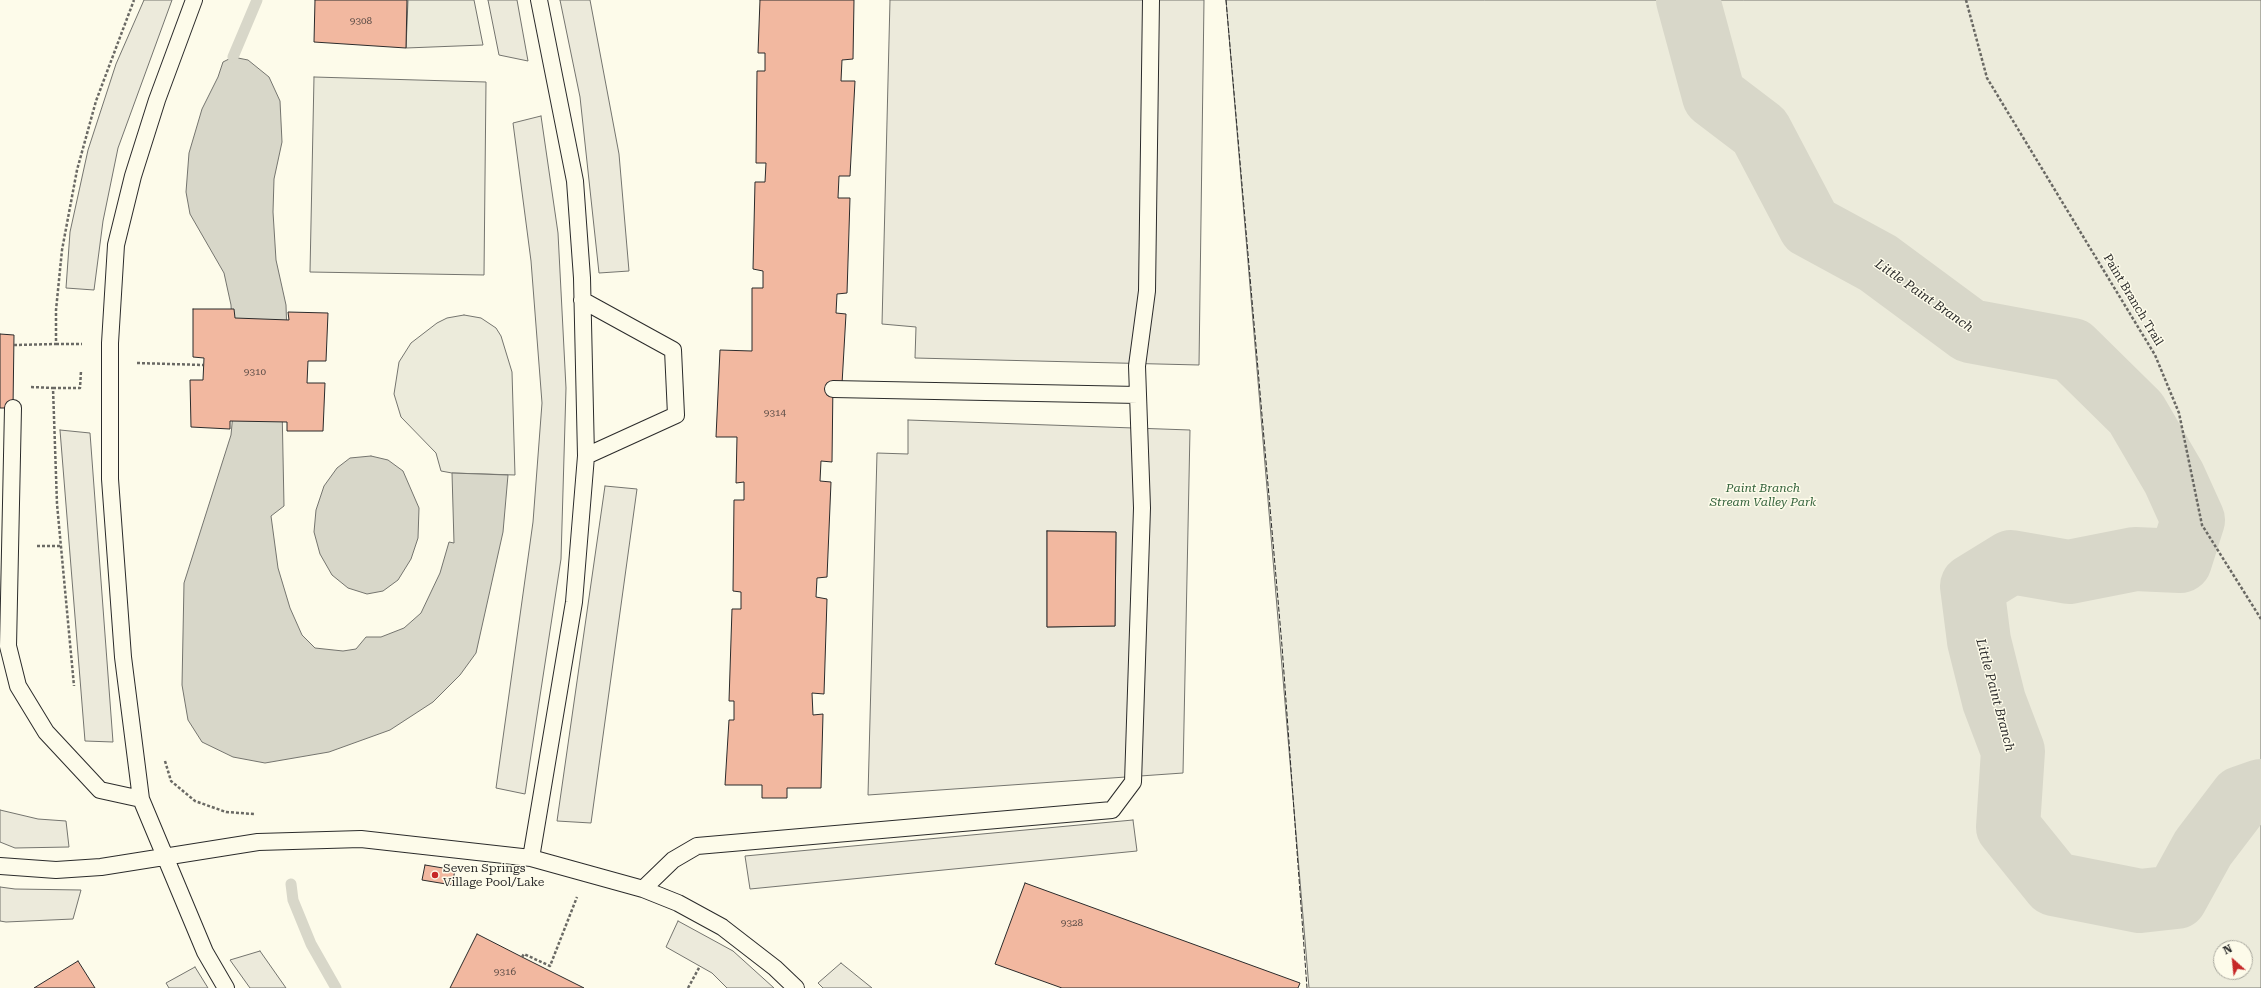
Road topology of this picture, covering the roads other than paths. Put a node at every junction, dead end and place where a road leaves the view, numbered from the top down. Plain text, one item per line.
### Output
1 (194, 0) edge
2 (539, 0) edge
3 (1151, 0) edge
4 (582, 300) junction
5 (833, 389) dead end
6 (1138, 395) junction
7 (13, 408) dead end
8 (586, 456) junction
9 (141, 799) junction
10 (165, 857) junction
11 (531, 858) junction
12 (0, 866) edge
13 (642, 889) junction
14 (226, 988) edge
15 (796, 988) edge

1 - 9 lane
2 - 4 lane
3 - 6 lane
4 - 8 lane
4 - 8 lane
5 - 6 lane
6 - 13 lane
7 - 9 lane
8 - 11 lane
9 - 10 lane
10 - 11 lane
10 - 12 lane
10 - 14 lane
11 - 13 lane
13 - 15 lane

